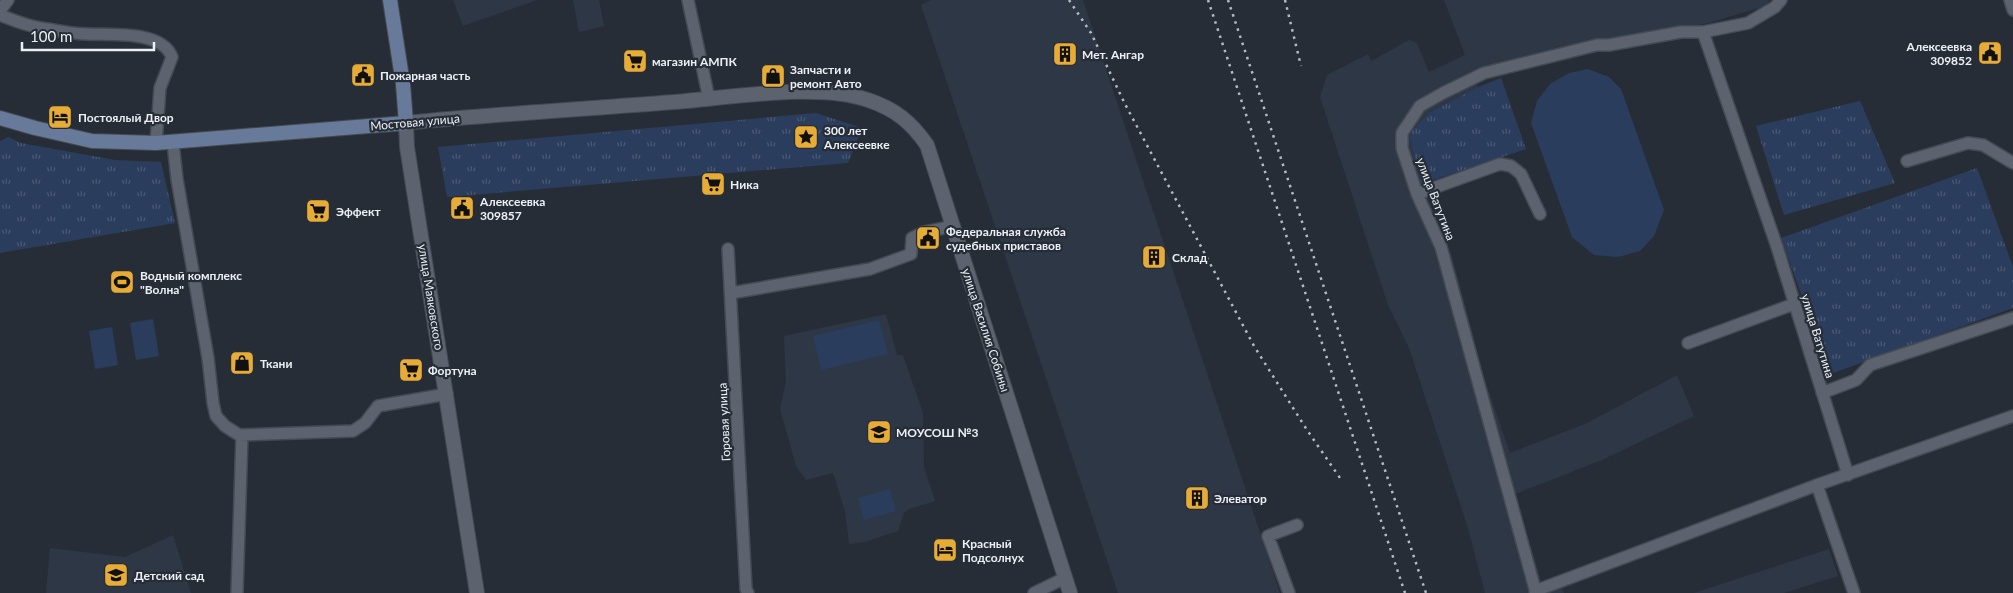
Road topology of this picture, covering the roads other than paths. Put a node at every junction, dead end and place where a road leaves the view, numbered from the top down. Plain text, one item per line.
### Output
1 (8, 0) edge
2 (390, 0) edge
3 (688, 0) edge
4 (1781, 0) edge
5 (2010, 0) edge
6 (2013, 10) edge
7 (0, 11) edge
8 (0, 15) edge
9 (1703, 32) junction
10 (832, 93) joint
11 (709, 99) junction
12 (0, 118) edge
13 (406, 123) junction
14 (173, 143) junction
15 (156, 144) junction
16 (1907, 160) dead end
17 (2013, 162) edge
18 (1417, 194) junction
19 (1540, 214) dead end
20 (954, 226) junction
21 (728, 249) dead end
22 (731, 293) junction
23 (1794, 304) junction
24 (2013, 318) edge
25 (1688, 342) dead end
26 (1822, 393) junction
27 (447, 394) junction
28 (2013, 416) edge
29 (242, 435) junction
30 (1848, 475) junction
31 (1817, 485) junction
32 (1297, 525) dead end
33 (1065, 578) junction
34 (1535, 592) edge
35 (237, 593) edge
36 (477, 593) edge
37 (748, 593) edge
38 (1034, 593) edge
39 (1070, 593) edge
40 (1289, 593) edge
41 (1854, 593) edge

1 - 7 street
2 - 13 main road, улица Маяковского
3 - 11 street
4 - 9 street, улица Ватутина
5 - 6 street
8 - 15 street
9 - 18 street, улица Ватутина
9 - 23 street, улица Ватутина
10 - 11 street, Мостовая улица
10 - 20 street, улица Василия Собины
11 - 13 street, Мостовая улица
12 - 15 main road, Мостовая улица
13 - 14 main road, Мостовая улица
13 - 27 street, улица Маяковского
14 - 15 main road, Мостовая улица
14 - 29 street
16 - 17 street
18 - 19 street
18 - 34 street, улица Ватутина
20 - 22 street
20 - 33 street, улица Василия Собины
21 - 22 street, Горовая улица
22 - 37 street, Горовая улица
23 - 25 street
23 - 26 street, улица Ватутина
24 - 26 street, улица Ватутина
26 - 30 street, улица Ватутина
27 - 29 street
27 - 36 street, улица Маяковского
28 - 30 street, улица Ватутина
29 - 35 street
30 - 31 street, улица Ватутина
31 - 34 street, улица Ватутина
31 - 41 street
32 - 40 street
33 - 38 street
33 - 39 street, улица Василия Собины

